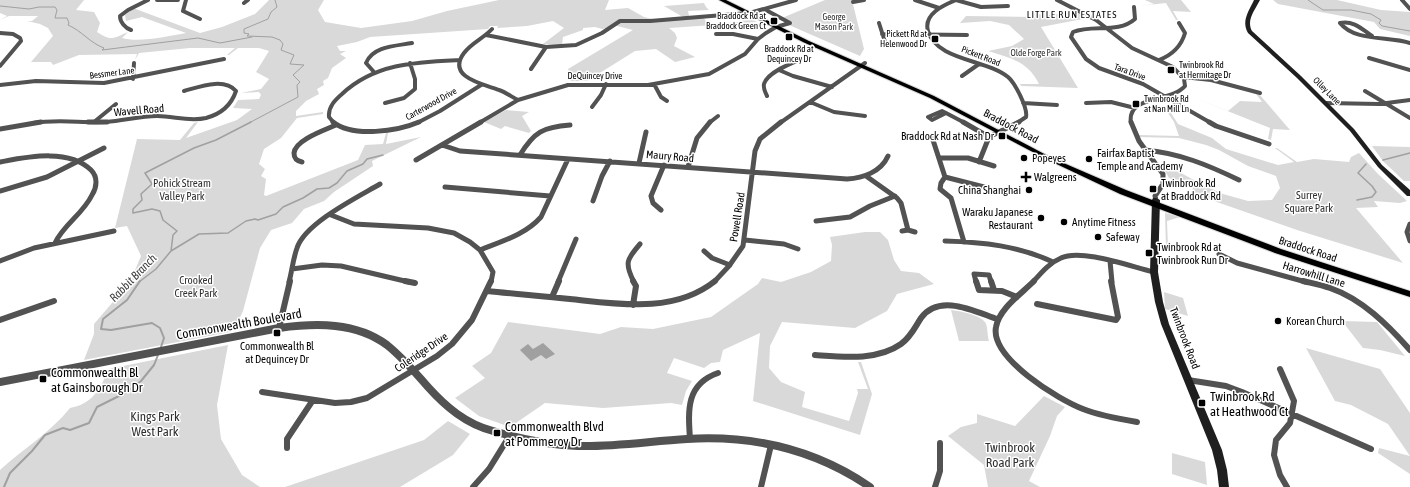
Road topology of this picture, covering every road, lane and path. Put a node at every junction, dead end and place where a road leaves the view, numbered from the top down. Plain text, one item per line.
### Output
1 (148, 0) edge
2 (157, 0) edge
3 (178, 0) edge
4 (186, 0) edge
5 (248, 0) edge
6 (722, 0) edge
7 (730, 0) edge
8 (796, 0) edge
9 (864, 0) edge
10 (915, 0) edge
11 (956, 0) edge
12 (1057, 0) edge
13 (1257, 0) edge
14 (1402, 0) edge
15 (1409, 1) edge
16 (853, 2) dead end
17 (244, 3) dead end
18 (1008, 6) dead end
19 (1134, 7) dead end
20 (939, 8) junction
21 (764, 9) junction
22 (1410, 9) edge
23 (751, 13) junction
24 (200, 19) dead end
25 (879, 23) dead end
26 (1179, 23) dead end
27 (778, 27) junction
28 (1107, 28) junction
29 (492, 29) dead end
30 (132, 30) dead end
31 (0, 33) edge
32 (716, 34) dead end
33 (882, 34) junction
34 (486, 35) junction
35 (928, 35) junction
36 (967, 35) dead end
37 (1372, 36) junction
38 (758, 39) junction
39 (1410, 43) edge
40 (412, 44) dead end
41 (886, 45) dead end
42 (546, 47) junction
43 (9, 56) junction
44 (1, 57) edge
45 (804, 58) dead end
46 (1369, 58) dead end
47 (224, 59) dead end
48 (460, 60) junction
49 (1159, 60) junction
50 (134, 63) dead end
51 (410, 63) junction
52 (863, 64) junction
53 (979, 64) junction
54 (0, 66) edge
55 (531, 69) dead end
56 (779, 70) junction
57 (1410, 70) edge
58 (374, 72) junction
59 (962, 76) dead end
60 (1183, 77) junction
61 (133, 78) junction
62 (606, 84) junction
63 (654, 84) junction
64 (0, 85) edge
65 (481, 85) junction
66 (832, 87) junction
67 (184, 90) dead end
68 (1366, 91) dead end
69 (1260, 93) dead end
70 (767, 96) dead end
71 (1166, 97) junction
72 (518, 100) junction
73 (1410, 100) edge
74 (667, 101) dead end
75 (810, 102) junction
76 (1023, 103) junction
77 (1086, 103) dead end
78 (1326, 103) junction
79 (116, 104) dead end
80 (385, 104) dead end
81 (1386, 104) junction
82 (1057, 105) dead end
83 (592, 107) dead end
84 (1135, 108) junction
85 (947, 113) dead end
86 (718, 116) dead end
87 (865, 116) dead end
88 (1410, 118) edge
89 (94, 122) junction
90 (570, 124) dead end
91 (336, 125) junction
92 (0, 129) edge
93 (1002, 131) junction
94 (646, 132) dead end
95 (932, 137) dead end
96 (989, 137) junction
97 (1269, 144) dead end
98 (442, 145) junction
99 (104, 148) dead end
100 (1145, 150) junction
101 (520, 155) junction
102 (888, 156) dead end
103 (568, 158) junction
104 (939, 158) junction
105 (416, 160) dead end
106 (0, 162) edge
107 (79, 162) junction
108 (302, 162) dead end
109 (610, 162) junction
110 (978, 162) junction
111 (639, 163) junction
112 (664, 165) junction
113 (994, 166) dead end
114 (688, 167) junction
115 (754, 172) junction
116 (866, 176) junction
117 (945, 177) junction
118 (1239, 180) dead end
119 (380, 184) dead end
120 (445, 187) dead end
121 (984, 187) dead end
122 (0, 191) edge
123 (1410, 194) edge
124 (550, 196) junction
125 (895, 196) junction
126 (593, 201) dead end
127 (1155, 202) junction
128 (661, 210) dead end
129 (331, 215) junction
130 (816, 221) dead end
131 (1410, 224) edge
132 (114, 231) dead end
133 (915, 232) dead end
134 (576, 239) dead end
135 (745, 240) junction
136 (945, 241) dead end
137 (1410, 241) edge
138 (964, 242) junction
139 (55, 243) junction
140 (640, 244) dead end
141 (798, 249) dead end
142 (480, 250) junction
143 (704, 251) dead end
144 (1219, 254) dead end
145 (0, 261) edge
146 (1110, 261) junction
147 (1053, 262) junction
148 (730, 265) junction
149 (292, 269) junction
150 (1154, 272) junction
151 (416, 283) dead end
152 (1410, 289) edge
153 (994, 290) dead end
154 (487, 292) junction
155 (1410, 294) edge
156 (1017, 297) junction
157 (552, 298) junction
158 (54, 301) dead end
159 (633, 304) junction
160 (1037, 304) dead end
161 (997, 319) junction
162 (0, 320) edge
163 (279, 328) junction
164 (1410, 350) edge
165 (815, 355) dead end
166 (1280, 369) dead end
167 (413, 371) junction
168 (718, 373) dead end
169 (1188, 380) junction
170 (0, 382) edge
171 (262, 392) dead end
172 (313, 400) junction
173 (1292, 414) junction
174 (1137, 422) dead end
175 (510, 435) junction
176 (690, 439) junction
177 (940, 443) dead end
178 (771, 445) junction
179 (287, 448) dead end
180 (1371, 449) dead end
181 (473, 487) edge
182 (761, 487) edge
183 (870, 487) edge
184 (935, 487) edge
185 (1224, 487) edge
186 (1287, 487) edge

1 - 30 street
2 - 3 street
4 - 24 street
5 - 17 street
6 - 23 main road, Braddock Road
7 - 23 main road, Braddock Road
8 - 21 street
9 - 16 street
10 - 20 street
11 - 18 street
11 - 20 street
12 - 28 street
13 - 78 main road, Olley Lane
14 - 15 street
14 - 22 street
19 - 28 street, Tara Drive
20 - 35 street
21 - 23 street
21 - 27 street
23 - 27 main road, Braddock Road
23 - 42 street
25 - 33 street
26 - 49 street
27 - 38 street, DeQuincey Drive
27 - 52 main road, Braddock Road
28 - 49 street
28 - 71 street, Tara Drive
29 - 34 street
31 - 43 street
32 - 38 street
33 - 35 street
33 - 41 street
34 - 42 street
34 - 48 street
35 - 36 street
35 - 53 street, Pickett Road
37 - 37 street
37 - 39 street
38 - 63 street, DeQuincey Drive
40 - 58 street
42 - 55 street
43 - 44 street
43 - 54 street
45 - 56 street
46 - 57 street
47 - 61 street, Bessmer Lane
48 - 51 street
48 - 65 street
49 - 60 street
50 - 61 street
51 - 58 street
51 - 80 street
52 - 66 street, Powell Road
52 - 93 main road, Braddock Road
53 - 59 street
53 - 76 street, Pickett Road
56 - 66 street
56 - 70 street
58 - 91 street
60 - 69 street
60 - 71 street
61 - 64 street, Bessmer Lane
62 - 63 street, DeQuincey Drive
62 - 72 street, DeQuincey Drive
62 - 83 street
63 - 74 street
65 - 72 street
65 - 91 street, Carterwood Drive
66 - 75 street, Powell Road
67 - 89 street, Wavell Road
68 - 81 street
71 - 84 street
71 - 97 street, Tara Drive
72 - 98 street, DeQuincey Drive
73 - 81 street
75 - 87 street
75 - 115 street, Powell Road
76 - 82 street
76 - 93 street, Pickett Road
77 - 84 street
78 - 81 street
78 - 123 main road, Olley Lane
79 - 89 street
81 - 88 street
84 - 100 street, Twinbrook Road
85 - 96 street
86 - 114 street
89 - 92 street, Wavell Road
90 - 101 street
91 - 108 street
93 - 96 street
93 - 127 main road, Braddock Road
94 - 111 street
95 - 104 street
96 - 110 street
98 - 101 street, Maury Road
98 - 105 street, DeQuincey Drive
99 - 107 street
100 - 118 street
100 - 127 street, Twinbrook Road
101 - 103 street, Maury Road
102 - 116 street, Maury Road
103 - 109 street, Maury Road
103 - 124 street
104 - 110 street
104 - 117 street
106 - 107 street
107 - 122 street
107 - 139 street
109 - 111 street, Maury Road
109 - 126 street
110 - 113 street
111 - 112 street, Maury Road
112 - 114 street, Maury Road
112 - 128 street
114 - 115 street, Maury Road
115 - 116 street, Maury Road
115 - 135 street, Powell Road
116 - 125 street
117 - 121 street
117 - 138 street
119 - 129 street
120 - 124 street
124 - 142 street
125 - 130 street
125 - 133 street
127 - 150 main road, Twinbrook Road
127 - 152 main road, Braddock Road
127 - 155 main road, Braddock Road
129 - 142 street, Coleridge Drive
129 - 149 street
131 - 137 street
132 - 139 street
134 - 157 street
135 - 141 street
135 - 148 street, Powell Road
136 - 138 street
138 - 147 street
139 - 145 street
140 - 159 street
142 - 154 street, Coleridge Drive
143 - 148 street
144 - 164 street, Harrowhill Lane
146 - 147 street
146 - 150 street
146 - 160 street
147 - 156 street
148 - 159 street, Powell Road
149 - 151 street
149 - 163 street
150 - 169 main road, Twinbrook Road
153 - 156 street
154 - 157 street, Powell Road
154 - 167 street, Coleridge Drive
156 - 161 street
157 - 159 street, Powell Road
158 - 162 street
161 - 165 street
161 - 174 street
163 - 167 street, Commonwealth Boulevard
163 - 170 street, Commonwealth Boulevard
166 - 173 street
167 - 172 street, Coleridge Drive
167 - 175 street, Commonwealth Boulevard
168 - 176 street
169 - 173 street
169 - 185 main road, Twinbrook Road
171 - 172 street, Coleridge Drive
172 - 179 street
173 - 180 street
173 - 186 street
175 - 176 street, Commonwealth Boulevard
175 - 181 street
176 - 178 street, Commonwealth Boulevard
177 - 184 street
178 - 182 street
178 - 183 street, Commonwealth Boulevard

